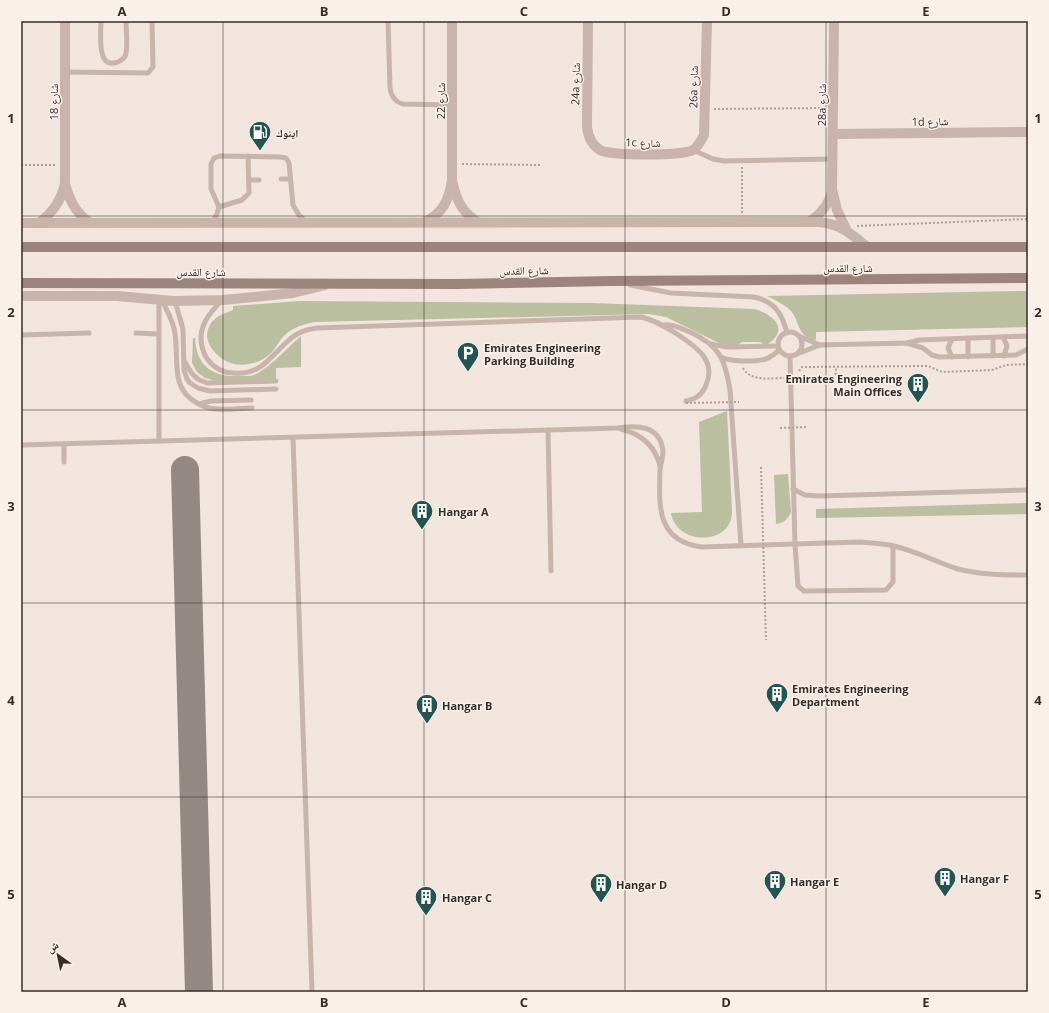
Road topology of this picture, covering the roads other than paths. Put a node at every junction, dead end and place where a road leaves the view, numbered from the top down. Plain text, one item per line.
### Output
1 (65, 21) edge
2 (101, 21) edge
3 (126, 21) edge
4 (152, 21) edge
5 (388, 21) edge
6 (452, 21) edge
7 (588, 21) edge
8 (707, 21) edge
9 (834, 21) edge
10 (65, 72) junction
11 (452, 105) junction
12 (1028, 132) edge
13 (832, 134) junction
14 (594, 146) joint
15 (693, 150) junction
16 (248, 156) junction
17 (832, 159) junction
18 (281, 179) dead end
19 (290, 179) junction
20 (249, 180) junction
21 (259, 180) dead end
22 (452, 180) junction
23 (65, 184) junction
24 (832, 189) junction
25 (219, 207) junction
26 (307, 222) junction
27 (424, 222) junction
28 (478, 222) junction
29 (809, 222) junction
30 (21, 223) edge
31 (39, 223) junction
32 (90, 223) junction
33 (212, 223) junction
34 (845, 228) junction
35 (21, 247) edge
36 (867, 247) junction
37 (1028, 247) edge
38 (1028, 278) edge
39 (611, 281) junction
40 (21, 283) edge
41 (331, 283) junction
42 (21, 296) edge
43 (160, 299) junction
44 (223, 300) junction
45 (174, 301) junction
46 (663, 325) junction
47 (136, 332) dead end
48 (89, 333) dead end
49 (787, 333) junction
50 (158, 334) junction
51 (21, 335) edge
52 (798, 335) junction
53 (1028, 336) edge
54 (1004, 337) junction
55 (968, 338) junction
56 (993, 338) junction
57 (952, 339) junction
58 (707, 341) junction
59 (907, 343) junction
60 (820, 345) junction
61 (779, 348) junction
62 (1028, 349) edge
63 (797, 354) junction
64 (790, 356) junction
65 (993, 356) junction
66 (1004, 356) junction
67 (721, 357) junction
68 (952, 357) junction
69 (968, 357) junction
70 (184, 361) junction
71 (276, 381) dead end
72 (276, 389) dead end
73 (251, 400) dead end
74 (686, 402) road end
75 (199, 404) junction
76 (252, 408) dead end
77 (618, 428) junction
78 (548, 430) junction
79 (293, 438) junction
80 (159, 441) junction
81 (64, 444) junction
82 (21, 446) edge
83 (64, 462) dead end
84 (660, 467) junction
85 (794, 489) junction
86 (1028, 490) edge
87 (795, 544) junction
88 (741, 545) junction
89 (893, 546) junction
90 (551, 571) dead end
91 (1028, 574) edge
92 (312, 992) edge

1 - 10 street, شارع 18
2 - 3 lane
4 - 10 lane
5 - 11 lane
6 - 11 street, شارع 22
7 - 14 street, 24a شارع
8 - 15 street, 26a شارع
9 - 13 street, 28a شارع
10 - 23 street, شارع 18
11 - 22 street, شارع 22
12 - 13 street, 1d شارع
13 - 17 street, 28a شارع
14 - 15 street, 1c شارع
15 - 17 lane
16 - 19 lane
16 - 20 lane
16 - 25 lane
17 - 24 street, 28a شارع
18 - 19 lane
19 - 26 lane
20 - 21 lane
20 - 25 lane
22 - 27 street, شارع 22
22 - 28 street, شارع 22
23 - 31 street, شارع 18
23 - 32 street, شارع 18
24 - 29 street, 28a شارع
24 - 34 street, 28a شارع
25 - 33 lane
26 - 27 street
26 - 33 street
27 - 28 street
28 - 29 street
29 - 34 street
30 - 31 street
31 - 32 street
32 - 33 street
34 - 36 street
35 - 36 main road, شارع القدس
36 - 37 main road, شارع القدس
38 - 39 main road, شارع القدس
39 - 41 main road, شارع القدس
39 - 49 lane
40 - 41 main road, شارع القدس
41 - 44 street
42 - 43 street
43 - 45 street
43 - 50 lane
43 - 75 lane
44 - 45 street
44 - 46 lane
45 - 70 lane
46 - 58 lane
46 - 74 lane
47 - 50 lane
48 - 51 lane
49 - 52 lane
49 - 61 lane
50 - 80 lane
52 - 60 lane
52 - 63 lane
53 - 54 lane
54 - 56 lane
54 - 66 lane
55 - 56 lane
55 - 57 lane
55 - 69 lane
56 - 65 lane
57 - 59 lane
57 - 68 lane
58 - 61 lane
58 - 67 lane
59 - 60 lane
59 - 68 lane
60 - 63 lane
61 - 64 lane
61 - 67 lane
62 - 66 lane
63 - 64 lane
64 - 85 lane
65 - 66 lane
65 - 69 lane
67 - 88 lane
68 - 69 lane
70 - 71 lane
70 - 72 lane
73 - 75 lane
75 - 76 lane
77 - 78 lane
77 - 84 lane
77 - 84 lane
78 - 79 lane
78 - 90 lane
79 - 80 lane
79 - 92 lane
80 - 81 lane
81 - 82 lane
81 - 83 lane
84 - 88 lane
85 - 86 lane
85 - 87 lane
87 - 88 lane
87 - 89 lane
87 - 89 lane
89 - 91 lane

